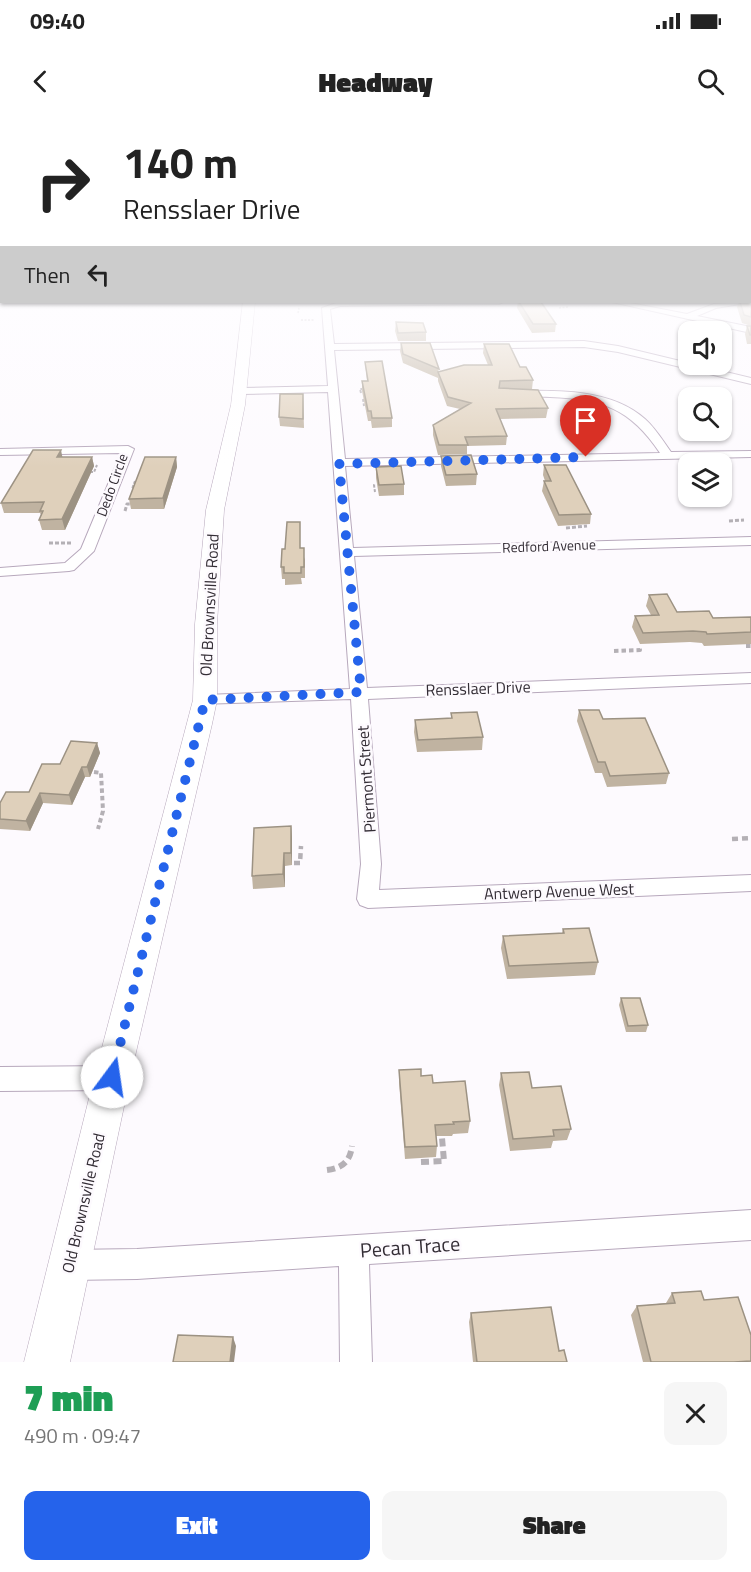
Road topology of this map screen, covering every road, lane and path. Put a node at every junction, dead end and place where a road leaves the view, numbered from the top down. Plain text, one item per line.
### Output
1 (244, 351) edge
2 (330, 351) edge
3 (624, 351) edge
4 (751, 381) edge
5 (333, 389) junction
6 (367, 389) edge
7 (240, 391) junction
8 (361, 393) edge
9 (504, 394) edge
10 (363, 399) edge
11 (364, 406) edge
12 (0, 452) edge
13 (751, 454) edge
14 (668, 456) junction
15 (339, 464) junction
16 (97, 465) dead end
17 (90, 472) edge
18 (135, 481) edge
19 (376, 485) edge
20 (136, 489) edge
21 (375, 492) dead end
22 (130, 504) edge
23 (125, 511) dead end
24 (744, 520) dead end
25 (729, 521) dead end
26 (587, 526) edge
27 (566, 528) dead end
28 (751, 541) edge
29 (49, 543) dead end
30 (79, 543) dead end
31 (348, 552) junction
32 (0, 572) edge
33 (639, 648) dead end
34 (614, 651) dead end
35 (751, 678) edge
36 (361, 692) junction
37 (205, 700) junction
38 (94, 772) dead end
39 (98, 829) dead end
40 (751, 838) edge
41 (732, 839) dead end
42 (301, 846) dead end
43 (294, 864) dead end
44 (751, 883) edge
45 (368, 899) joint
46 (112, 1077) junction
47 (0, 1079) edge
48 (442, 1138) dead end
49 (351, 1146) dead end
50 (421, 1162) dead end
51 (327, 1170) dead end
52 (751, 1225) edge
53 (354, 1250) junction
54 (69, 1265) junction
55 (47, 1362) edge
56 (356, 1362) edge

1 - 7 street, Old Brownsville Road
2 - 5 street, Piermont Street
3 - 4 street
5 - 7 street
5 - 15 street, Piermont Street
6 - 8 path
7 - 37 street, Old Brownsville Road
9 - 14 street
10 - 11 path
12 - 32 street, Dedo Circle
13 - 14 street
14 - 15 street
15 - 31 street, Piermont Street
16 - 17 path
18 - 20 path
19 - 21 path
22 - 23 path
24 - 25 path
26 - 27 path
28 - 31 street, Redford Avenue
29 - 30 path
31 - 36 street, Piermont Street
33 - 34 path
35 - 36 street, Rensslaer Drive
36 - 37 street, Rensslaer Drive
36 - 45 street, Piermont Street
37 - 46 street, Old Brownsville Road
38 - 39 path
40 - 41 path
42 - 43 path
44 - 45 street, Antwerp Avenue West
46 - 47 street
46 - 54 street, Old Brownsville Road
48 - 50 path
49 - 51 path
52 - 53 street, Pecan Trace
53 - 54 street, Pecan Trace
53 - 56 street
54 - 55 street, Old Brownsville Road

